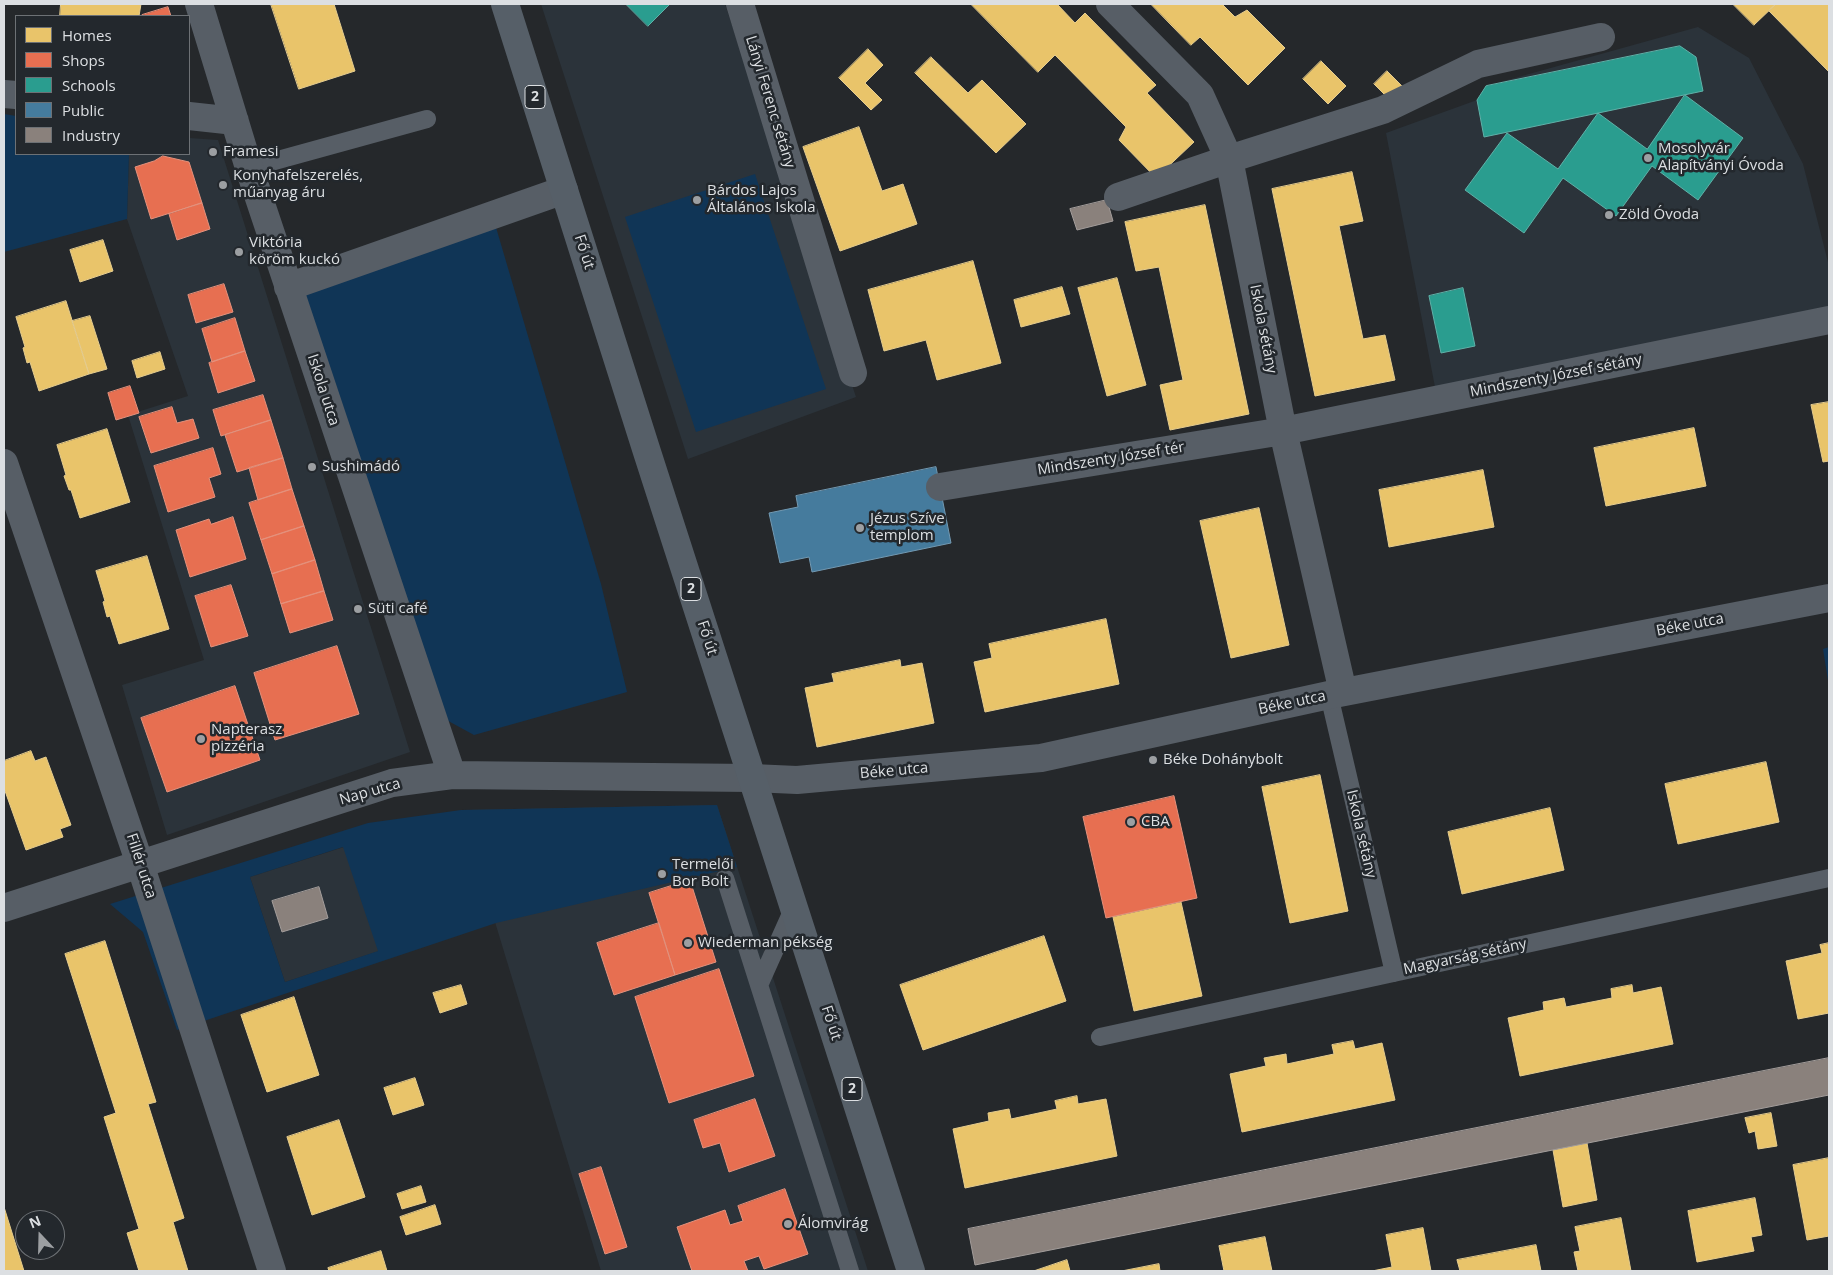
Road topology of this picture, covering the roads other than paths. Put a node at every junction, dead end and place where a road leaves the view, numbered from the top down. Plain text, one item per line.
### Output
1 (199, 4) edge
2 (505, 4) edge
3 (740, 4) edge
4 (1110, 4) edge
5 (1601, 37) dead end
6 (190, 116) edge
7 (427, 119) dead end
8 (235, 121) junction
9 (1229, 159) junction
10 (249, 168) junction
11 (564, 190) junction
12 (1118, 197) dead end
13 (288, 286) junction
14 (1829, 320) edge
15 (853, 373) dead end
16 (1283, 430) junction
17 (4, 463) edge
18 (940, 487) dead end
19 (1829, 598) edge
20 (1336, 693) junction
21 (452, 775) junction
22 (752, 778) junction
23 (140, 864) junction
24 (725, 878) dead end
25 (1829, 878) edge
26 (794, 907) junction
27 (4, 908) edge
28 (1394, 973) junction
29 (760, 983) junction
30 (1100, 1037) dead end
31 (272, 1271) edge
32 (850, 1271) edge
33 (911, 1271) edge

1 - 8 street, Iskola utca
2 - 11 main road, Fő út / 2
3 - 15 street, Lányi Ferenc sétány
4 - 9 street, Iskola sétány
5 - 9 street
6 - 8 street
7 - 10 lane
8 - 10 street, Iskola utca
9 - 12 street
9 - 16 street, Iskola sétány
10 - 13 street, Iskola utca
11 - 13 street
11 - 22 main road, Fő út / 2
13 - 21 street, Iskola utca
14 - 16 street, Mindszenty József sétány
16 - 18 street, Mindszenty József tér
16 - 20 street, Iskola sétány
17 - 23 street, Fillér utca
19 - 20 street, Béke utca
20 - 22 street, Béke utca
20 - 28 lane, Iskola sétány
21 - 22 street, Nap utca
21 - 23 street, Nap utca
22 - 26 main road, Fő út / 2
23 - 27 street, Nap utca
23 - 31 street, Fillér utca
24 - 29 lane
25 - 28 lane, Magyarság sétány
26 - 29 lane
26 - 33 main road, Fő út / 2
28 - 30 lane, Magyarság sétány
29 - 32 lane

